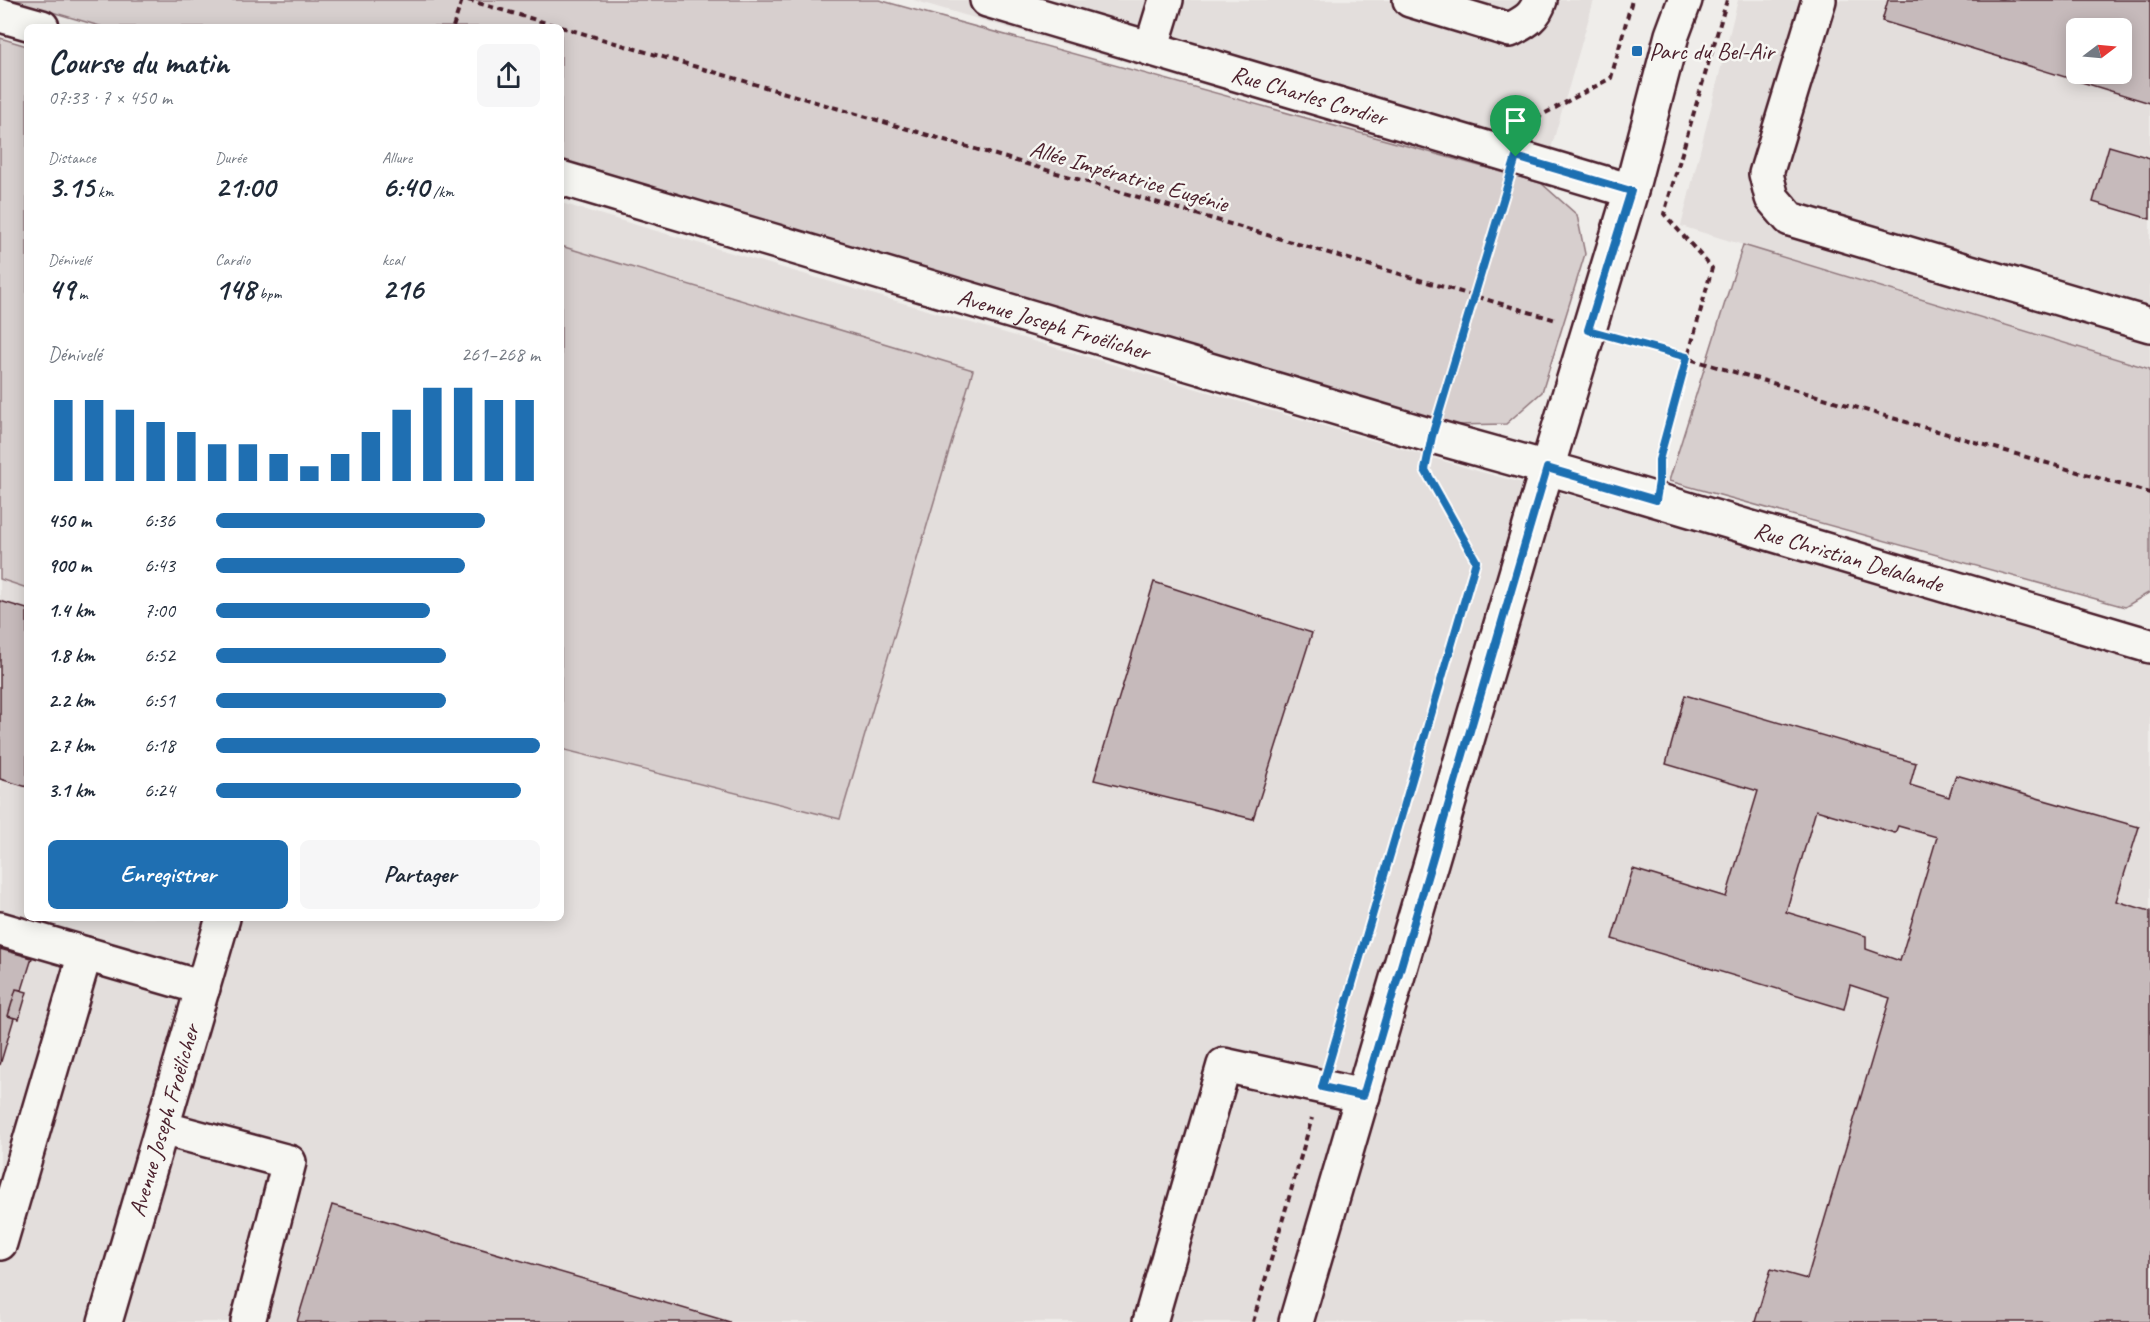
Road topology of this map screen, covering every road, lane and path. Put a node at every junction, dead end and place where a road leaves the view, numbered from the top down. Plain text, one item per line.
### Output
1 (462, 0) edge
2 (468, 0) edge
3 (987, 0) edge
4 (1166, 0) edge
5 (1410, 0) edge
6 (1540, 0) edge
7 (1632, 0) edge
8 (1685, 0) edge
9 (1727, 0) edge
10 (1819, 0) edge
11 (0, 15) edge
12 (32, 24) edge
13 (454, 24) edge
14 (550, 24) edge
15 (564, 28) edge
16 (1151, 49) junction
17 (1516, 157) junction
18 (564, 179) edge
19 (1631, 191) junction
20 (1474, 296) junction
21 (2150, 326) edge
22 (1588, 330) junction
23 (1687, 357) junction
24 (1432, 436) junction
25 (1547, 468) junction
26 (2150, 493) edge
27 (1656, 500) junction
28 (2150, 646) edge
29 (222, 921) edge
30 (0, 929) edge
31 (85, 954) junction
32 (203, 988) junction
33 (1322, 1087) junction
34 (1363, 1096) junction
35 (162, 1128) junction
36 (0, 1243) edge
37 (105, 1322) edge
38 (248, 1322) edge
39 (1150, 1322) edge
40 (1253, 1322) edge
41 (1296, 1322) edge

1 - 13 path
2 - 14 path, Allée Impératrice Eugénie
3 - 16 street, Rue Charles Cordier
4 - 16 street
5 - 6 street
7 - 17 path
8 - 19 street
9 - 23 path
10 - 21 street
11 - 12 street
15 - 20 path, Allée Impératrice Eugénie
16 - 17 street, Rue Charles Cordier
17 - 19 street, Rue Charles Cordier
17 - 20 path
18 - 24 street, Avenue Joseph Froëlicher
19 - 22 street
20 - 22 path, Allée Impératrice Eugénie
20 - 24 path
22 - 23 path, Allée Impératrice Eugénie
22 - 25 street
23 - 26 path, Allée Impératrice Eugénie
23 - 27 path
24 - 25 street, Avenue Joseph Froëlicher
24 - 33 path
25 - 27 street, Rue Christian Delalande
25 - 34 street
27 - 28 street, Rue Christian Delalande
29 - 32 street, Avenue Joseph Froëlicher
30 - 31 street
31 - 32 street
31 - 36 street
32 - 35 street, Avenue Joseph Froëlicher
33 - 34 street
33 - 39 street
33 - 40 path
34 - 41 street
35 - 37 street, Avenue Joseph Froëlicher
35 - 38 street

